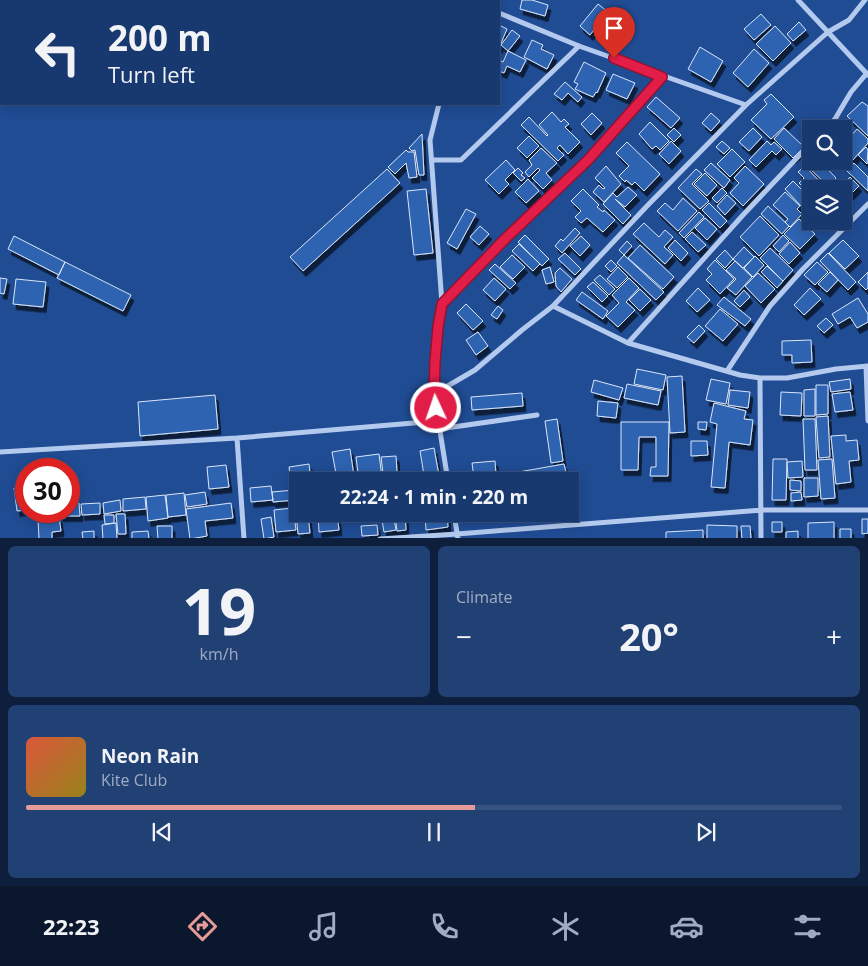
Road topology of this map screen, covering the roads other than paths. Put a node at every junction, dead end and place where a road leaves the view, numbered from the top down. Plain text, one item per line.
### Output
1 (798, 0) edge
2 (865, 0) edge
3 (500, 13) edge
4 (828, 32) junction
5 (579, 46) junction
6 (867, 74) edge
7 (662, 77) junction
8 (439, 105) edge
9 (746, 105) junction
10 (834, 120) edge
11 (802, 153) edge
12 (432, 160) junction
13 (868, 204) edge
14 (863, 210) junction
15 (868, 214) edge
16 (442, 304) junction
17 (553, 306) junction
18 (628, 343) junction
19 (867, 366) edge
20 (727, 371) junction
21 (760, 378) junction
22 (434, 394) junction
23 (537, 415) dead end
24 (437, 421) junction
25 (868, 421) edge
26 (439, 429) junction
27 (236, 438) junction
28 (0, 452) edge
29 (446, 472) edge
30 (762, 510) junction
31 (868, 510) edge
32 (455, 522) edge
33 (457, 536) edge
34 (244, 538) edge
35 (380, 538) edge
36 (761, 538) edge

1 - 4 street
2 - 4 street
3 - 5 street
4 - 6 street
4 - 9 street
5 - 7 street
5 - 12 street
6 - 10 street
7 - 9 street
7 - 16 street
8 - 12 street
9 - 17 street
11 - 18 street
12 - 16 street
13 - 14 street
14 - 15 street
14 - 20 street
16 - 22 street
17 - 18 street
17 - 22 street
18 - 20 street
19 - 21 street
19 - 25 street
20 - 21 street
21 - 30 street
22 - 24 street
23 - 26 street
24 - 26 street
24 - 27 street
26 - 29 street
27 - 28 street
27 - 34 street
30 - 31 street
30 - 33 street
30 - 36 street
32 - 33 street
33 - 35 street

